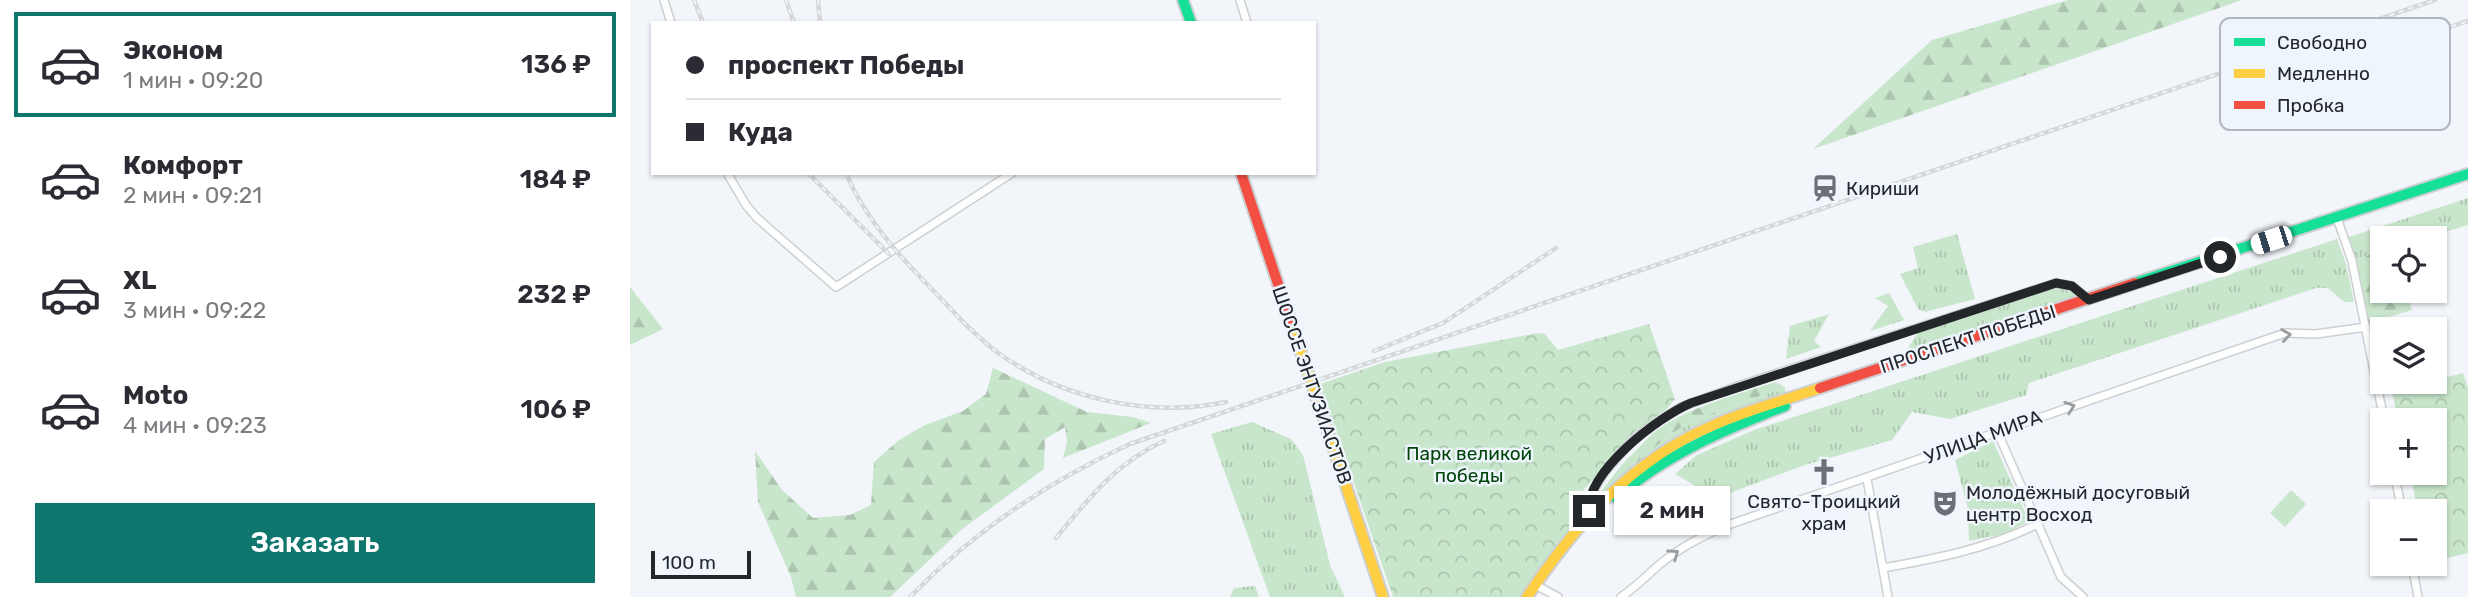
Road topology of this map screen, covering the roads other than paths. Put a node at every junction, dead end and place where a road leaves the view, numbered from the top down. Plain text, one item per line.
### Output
1 (664, 0) edge
2 (1183, 0) edge
3 (1240, 0) edge
4 (670, 21) edge
5 (1190, 21) edge
6 (1246, 21) edge
7 (2468, 174) edge
8 (728, 175) edge
9 (1009, 175) edge
10 (1242, 175) edge
11 (2468, 182) edge
12 (2338, 221) junction
13 (2089, 300) junction
14 (2366, 327) junction
15 (2382, 408) edge
16 (1997, 432) junction
17 (1867, 479) junction
18 (1590, 513) junction
19 (2038, 524) junction
20 (1883, 568) junction
21 (2414, 576) edge
22 (1536, 590) edge
23 (1383, 597) edge
24 (1527, 597) edge
25 (1558, 597) edge
26 (1621, 597) edge
27 (1888, 597) edge
28 (2083, 597) edge
29 (2418, 597) edge

1 - 4 street
2 - 5 main road
3 - 6 street
7 - 12 main road, ПРОСПЕКТ ПОБЕДЫ
8 - 9 street
10 - 23 main road, ШОССЕ ЭНТУЗИАСТОВ, bridge
11 - 12 main road, ПРОСПЕКТ ПОБЕДЫ
12 - 13 main road, ПРОСПЕКТ ПОБЕДЫ
12 - 14 street
12 - 22 main road, ПРОСПЕКТ ПОБЕДЫ
13 - 18 main road, ПРОСПЕКТ ПОБЕДЫ
13 - 18 street
14 - 15 street
16 -> 14 street, УЛИЦА МИРА
16 - 17 street, УЛИЦА МИРА
16 - 19 street
17 - 20 street
26 -> 17 street, УЛИЦА МИРА
18 - 22 main road, ПРОСПЕКТ ПОБЕДЫ
19 - 20 street
19 - 28 street
20 - 27 street
21 - 29 street
22 - 24 main road, ПРОСПЕКТ ПОБЕДЫ
22 - 25 street

